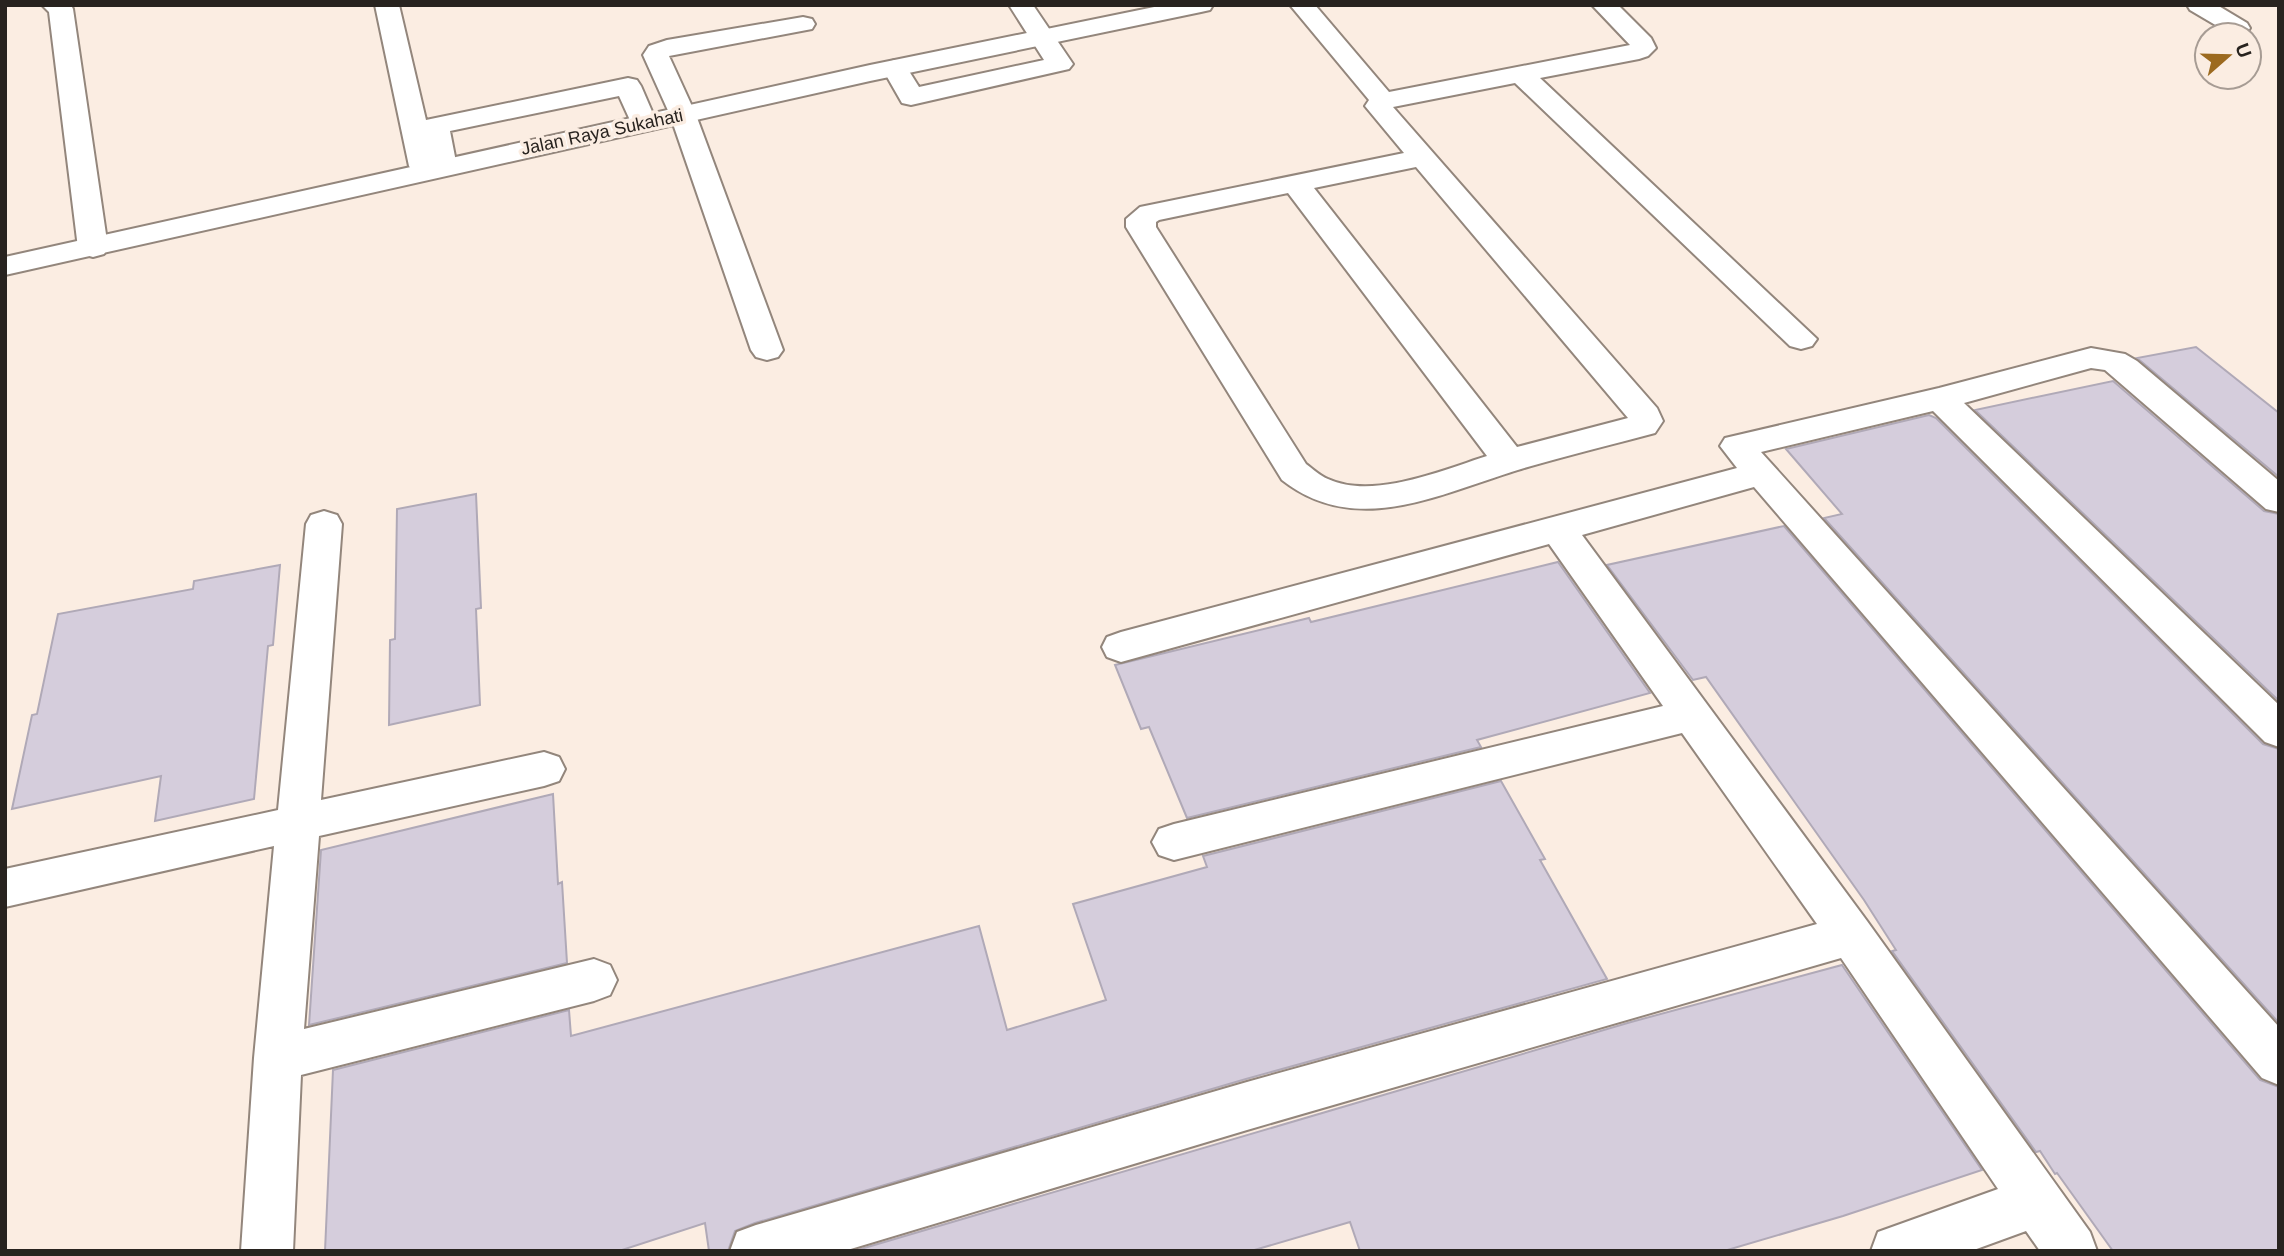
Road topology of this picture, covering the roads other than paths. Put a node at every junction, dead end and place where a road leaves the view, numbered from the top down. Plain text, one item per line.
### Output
1 (54, 5) edge
2 (387, 5) edge
3 (1021, 5) edge
4 (1201, 5) edge
5 (1302, 5) edge
6 (1604, 5) edge
7 (2199, 5) edge
8 (2226, 21) edge
9 (803, 24) dead end
10 (1042, 37) junction
11 (1521, 74) junction
12 (1383, 101) junction
13 (683, 115) junction
14 (645, 123) junction
15 (1420, 158) junction
16 (434, 169) junction
17 (1294, 182) junction
18 (93, 248) junction
19 (5, 267) edge
20 (1801, 339) dead end
21 (767, 351) dead end
22 (1940, 399) junction
23 (1509, 461) junction
24 (1763, 473) junction
25 (2279, 500) edge
26 (324, 524) dead end
27 (1558, 529) junction
28 (1121, 647) dead end
29 (1690, 715) junction
30 (2279, 731) edge
31 (544, 769) dead end
32 (300, 824) junction
33 (1174, 842) dead end
34 (5, 888) edge
35 (1851, 935) junction
36 (594, 980) dead end
37 (278, 1058) junction
38 (2279, 1062) edge
39 (2035, 1202) junction
40 (267, 1251) edge
41 (756, 1251) edge
42 (1897, 1251) edge
43 (2071, 1251) edge

1 - 18 street
2 - 16 street
3 - 10 street
4 - 10 street, Jalan Raya Sukahati
5 - 12 street
6 - 11 street
7 - 8 street
9 - 13 street
10 - 13 street, Jalan Raya Sukahati
11 - 12 street
11 - 20 street
12 - 15 street
13 - 14 street, Jalan Raya Sukahati
13 - 21 street
14 - 16 street, Jalan Raya Sukahati
14 - 16 street
15 - 17 street
15 - 23 street
16 - 18 street, Jalan Raya Sukahati
17 - 23 street
17 - 23 street
18 - 19 street, Jalan Raya Sukahati
22 - 24 street
22 - 25 street
22 - 30 street
24 - 27 street
24 - 38 street
26 - 32 street
27 - 28 street
27 - 29 street
29 - 33 street
29 - 35 street
31 - 32 street
32 - 34 street
32 - 37 street
35 - 39 street
35 - 41 street
36 - 37 street
37 - 40 street
39 - 42 street
39 - 43 street

